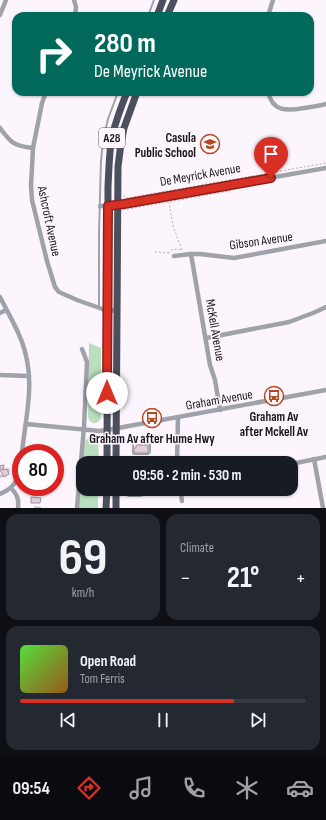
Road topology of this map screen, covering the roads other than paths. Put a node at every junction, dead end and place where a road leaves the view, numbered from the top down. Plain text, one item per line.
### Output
1 (6, 0) edge
2 (74, 0) edge
3 (154, 0) edge
4 (163, 0) edge
5 (174, 0) edge
6 (273, 0) edge
7 (75, 12) edge
8 (150, 12) edge
9 (158, 12) edge
10 (169, 12) edge
11 (269, 12) edge
12 (0, 15) edge
13 (45, 96) edge
14 (117, 96) edge
15 (125, 96) edge
16 (136, 96) edge
17 (269, 96) edge
18 (326, 104) edge
19 (0, 128) edge
20 (33, 148) junction
21 (326, 168) edge
22 (100, 206) junction
23 (108, 206) junction
24 (120, 207) junction
25 (326, 241) edge
26 (191, 254) junction
27 (174, 256) road end
28 (0, 297) edge
29 (99, 307) junction
30 (326, 307) edge
31 (6, 310) junction
32 (108, 310) junction
33 (117, 310) junction
34 (0, 313) edge
35 (206, 338) junction
36 (82, 349) dead end
37 (0, 375) edge
38 (29, 376) junction
39 (326, 390) edge
40 (220, 410) junction
41 (178, 417) junction
42 (26, 424) junction
43 (117, 428) junction
44 (84, 430) junction
45 (107, 430) junction
46 (149, 436) dead end
47 (133, 439) dead end
48 (23, 444) edge
49 (107, 456) edge
50 (116, 456) edge
51 (177, 456) edge
52 (326, 457) edge
53 (314, 460) junction
54 (298, 463) edge
55 (11, 488) joint
56 (0, 494) edge
57 (106, 496) edge
58 (116, 496) edge
59 (181, 496) edge
60 (182, 501) dead end
61 (18, 508) edge
62 (77, 508) edge
63 (106, 508) edge
64 (116, 508) edge
65 (323, 508) edge

1 - 12 street
2 - 7 street
3 - 8 lane
4 - 9 highway
5 - 10 highway
6 - 11 street
13 - 20 street, Ashcroft Avenue
14 - 22 lane
15 - 23 highway, A28
16 - 24 highway, A28
17 - 18 street
19 - 20 street
20 - 29 street, Ashcroft Avenue
21 - 24 street, De Meyrick Avenue
22 - 23 street, De Meyrick Avenue
22 - 29 lane
23 - 24 street, De Meyrick Avenue
23 - 32 highway, A28
24 - 33 highway, A28
25 - 26 street, Gibson Avenue
26 - 27 street, Gibson Avenue
26 - 35 street, McKell Avenue
28 - 31 street
29 - 32 street, Ashcroft Avenue
30 - 35 street
31 - 34 street
31 - 38 street
32 - 33 street, Ashcroft Avenue
32 - 45 highway, A28
33 - 43 highway, A28
35 - 40 street, McKell Avenue
36 - 44 street
37 - 38 street
38 - 42 street
39 - 40 street, Graham Avenue
40 - 41 street, Graham Avenue
41 - 43 street, Graham Avenue
41 - 51 street
42 - 44 street, Graham Avenue
42 - 48 street
43 - 45 street, Graham Avenue
43 - 50 highway, A28
44 - 45 street, Graham Avenue
44 - 62 street
45 - 49 highway, A28
46 - 47 lane
52 - 53 street
53 - 54 street
53 - 65 street
55 - 56 street
55 - 61 street
57 - 63 highway
58 - 64 highway
59 - 60 street

